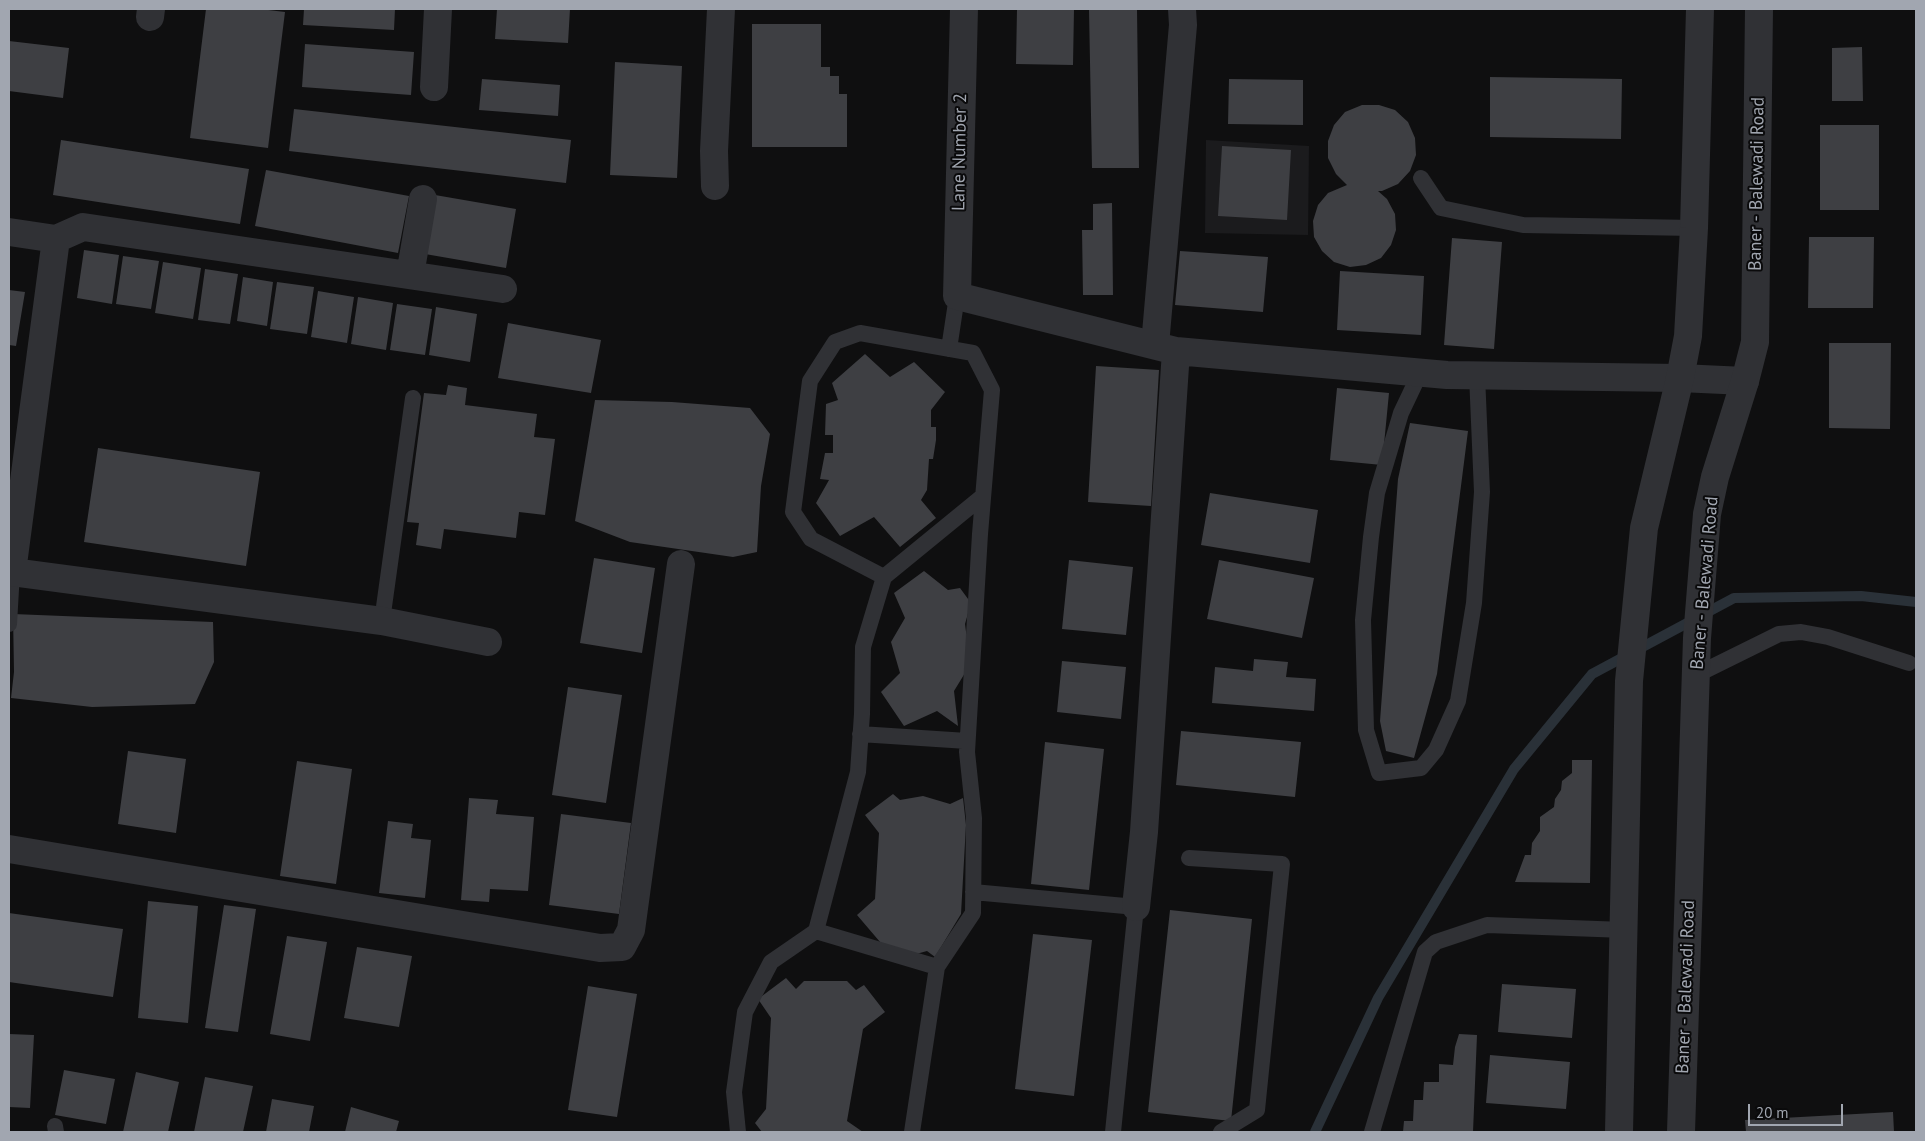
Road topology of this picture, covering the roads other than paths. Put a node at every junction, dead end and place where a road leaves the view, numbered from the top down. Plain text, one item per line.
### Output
1 (438, 9) edge
2 (721, 9) edge
3 (964, 9) edge
4 (1182, 9) edge
5 (1700, 9) edge
6 (1759, 9) edge
7 (434, 87) dead end
8 (1421, 178) dead end
9 (715, 186) dead end
10 (423, 199) dead end
11 (1694, 228) junction
12 (9, 232) edge
13 (56, 239) junction
14 (410, 275) junction
15 (503, 289) dead end
16 (957, 296) junction
17 (949, 348) junction
18 (1166, 348) junction
19 (1420, 373) junction
20 (1477, 375) junction
21 (1680, 378) junction
22 (1745, 381) junction
23 (413, 398) dead end
24 (983, 496) junction
25 (681, 564) dead end
26 (12, 572) junction
27 (884, 577) junction
28 (382, 621) junction
29 (9, 624) edge
30 (488, 642) dead end
31 (1909, 663) dead end
32 (1696, 675) junction
33 (860, 734) junction
34 (968, 741) junction
35 (9, 849) edge
36 (1189, 858) dead end
37 (974, 892) junction
38 (1136, 907) junction
39 (1625, 930) junction
40 (816, 931) junction
41 (937, 967) junction
42 (738, 1132) edge
43 (912, 1132) edge
44 (1113, 1132) edge
45 (1221, 1132) edge
46 (1372, 1132) edge
47 (1620, 1132) edge
48 (1681, 1132) edge

1 - 7 street
2 - 9 street
3 - 16 street, Lane Number 2
4 - 18 street
5 - 11 street
6 - 22 street, Baner - Balewadi Road
8 - 11 lane
10 - 14 street
11 - 21 street
12 - 13 street
13 - 14 street
13 - 26 street
14 - 15 street
16 - 17 lane
16 - 18 street
17 - 24 lane
17 - 27 lane
18 - 19 street
18 - 38 street
19 - 20 street
19 - 20 lane
20 - 21 street
21 - 22 street
21 - 39 street
22 - 32 street, Baner - Balewadi Road
23 - 28 lane
24 - 27 lane
24 - 34 lane
25 - 35 street
26 - 28 street
26 - 29 lane
27 - 33 lane
28 - 30 street
31 - 32 lane
32 - 48 street, Baner - Balewadi Road
33 - 34 lane
33 - 40 lane
34 - 37 lane
36 - 45 lane
37 - 38 lane
37 - 41 lane
38 - 44 lane
39 - 46 lane
39 - 47 street
40 - 41 lane
40 - 42 lane
41 - 43 lane

